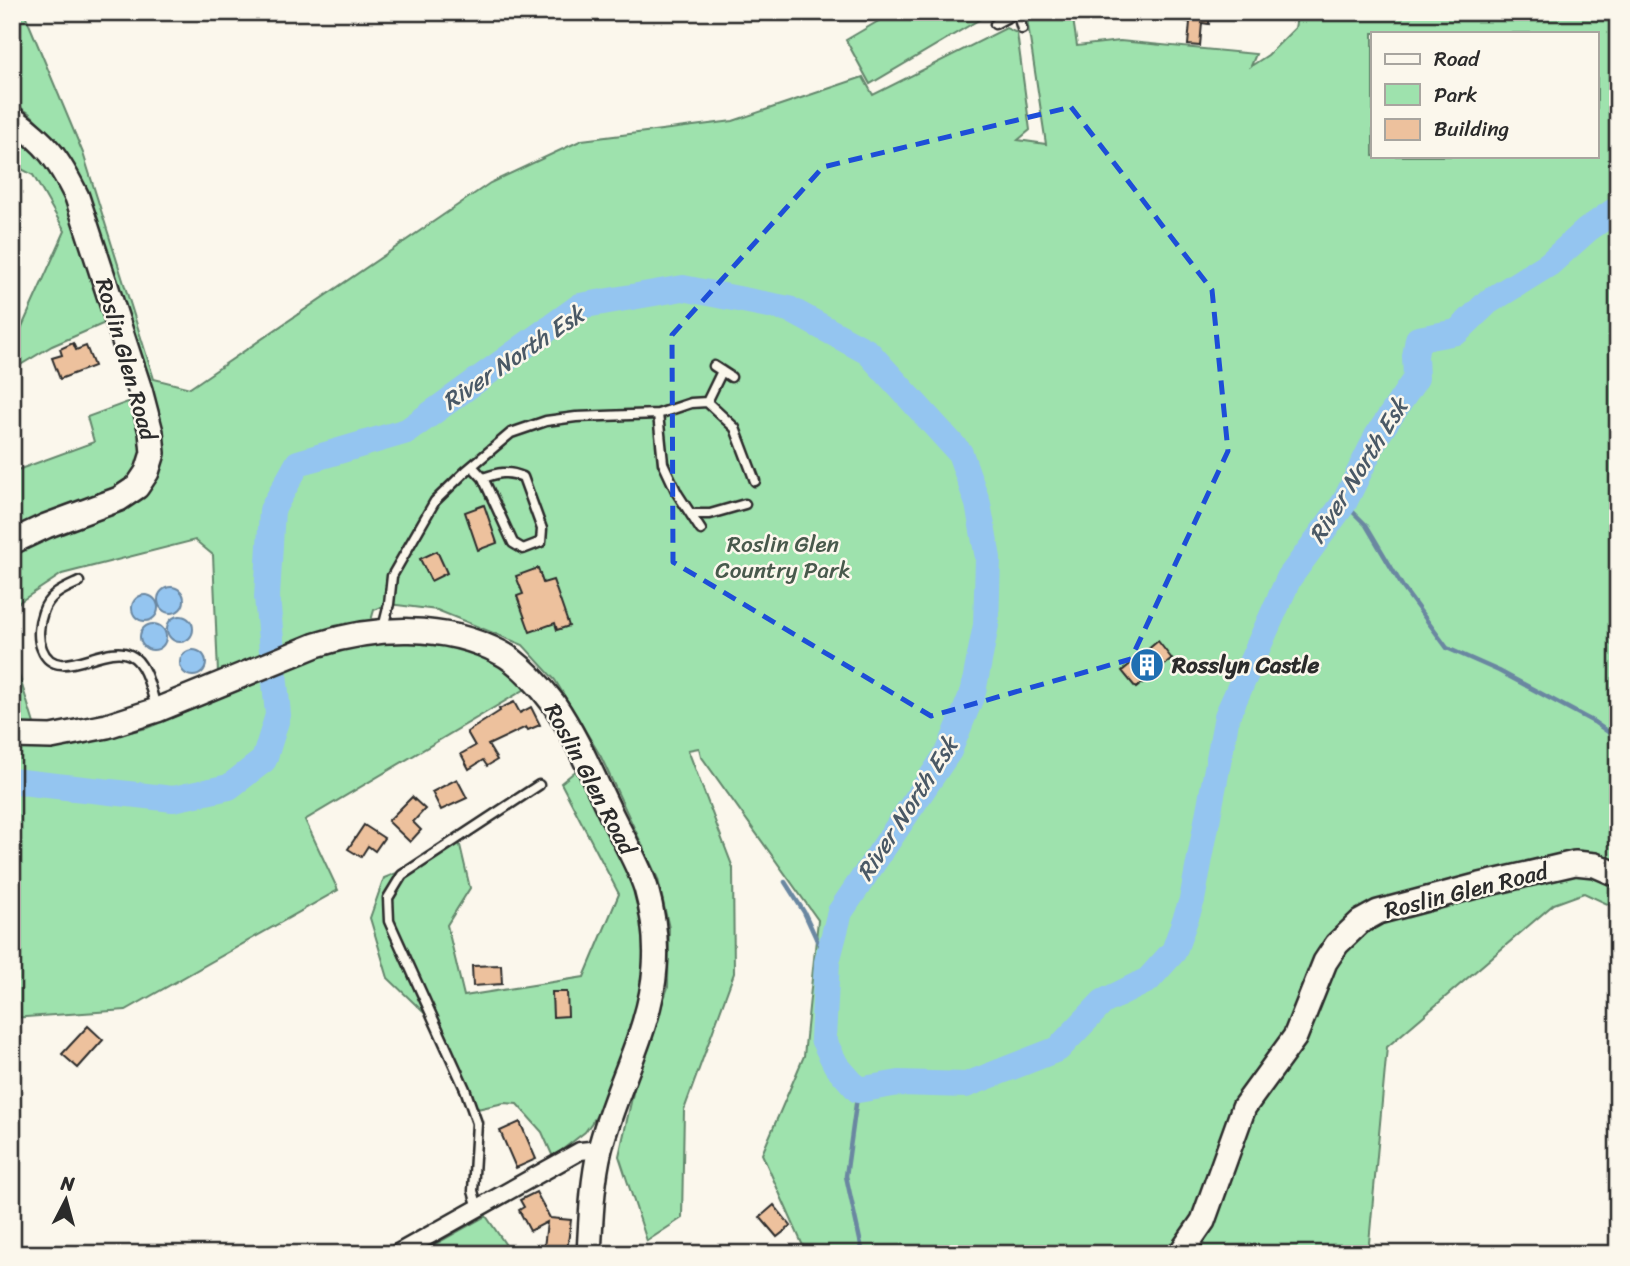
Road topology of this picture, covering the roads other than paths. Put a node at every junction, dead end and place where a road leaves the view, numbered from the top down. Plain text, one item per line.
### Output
1 (1017, 12) edge
2 (995, 24) dead end
3 (1022, 29) dead end
4 (12, 118) edge
5 (731, 377) dead end
6 (707, 402) junction
7 (658, 414) junction
8 (472, 466) junction
9 (483, 478) junction
10 (755, 481) dead end
11 (745, 504) dead end
12 (693, 514) junction
13 (701, 530) dead end
14 (12, 542) edge
15 (79, 582) dead end
16 (382, 631) junction
17 (157, 710) junction
18 (12, 736) edge
19 (539, 785) dead end
20 (1618, 875) edge
21 (600, 1149) junction
22 (478, 1208) junction
23 (396, 1254) edge
24 (589, 1254) edge
25 (1180, 1254) edge

1 - 2 lane
1 - 3 lane
4 - 14 main road, Roslin Glen Road
5 - 6 lane
6 - 7 lane
6 - 10 lane
7 - 8 lane
7 - 12 lane
8 - 9 lane
8 - 16 lane
9 - 9 lane
11 - 12 lane
12 - 13 lane
15 - 17 lane
16 - 17 main road, Roslin Glen Road
16 - 21 main road, Roslin Glen Road
17 - 18 main road, Roslin Glen Road
19 - 22 lane
20 - 25 main road, Roslin Glen Road
21 - 22 street
21 - 24 main road, Roslin Glen Road
22 - 23 street

